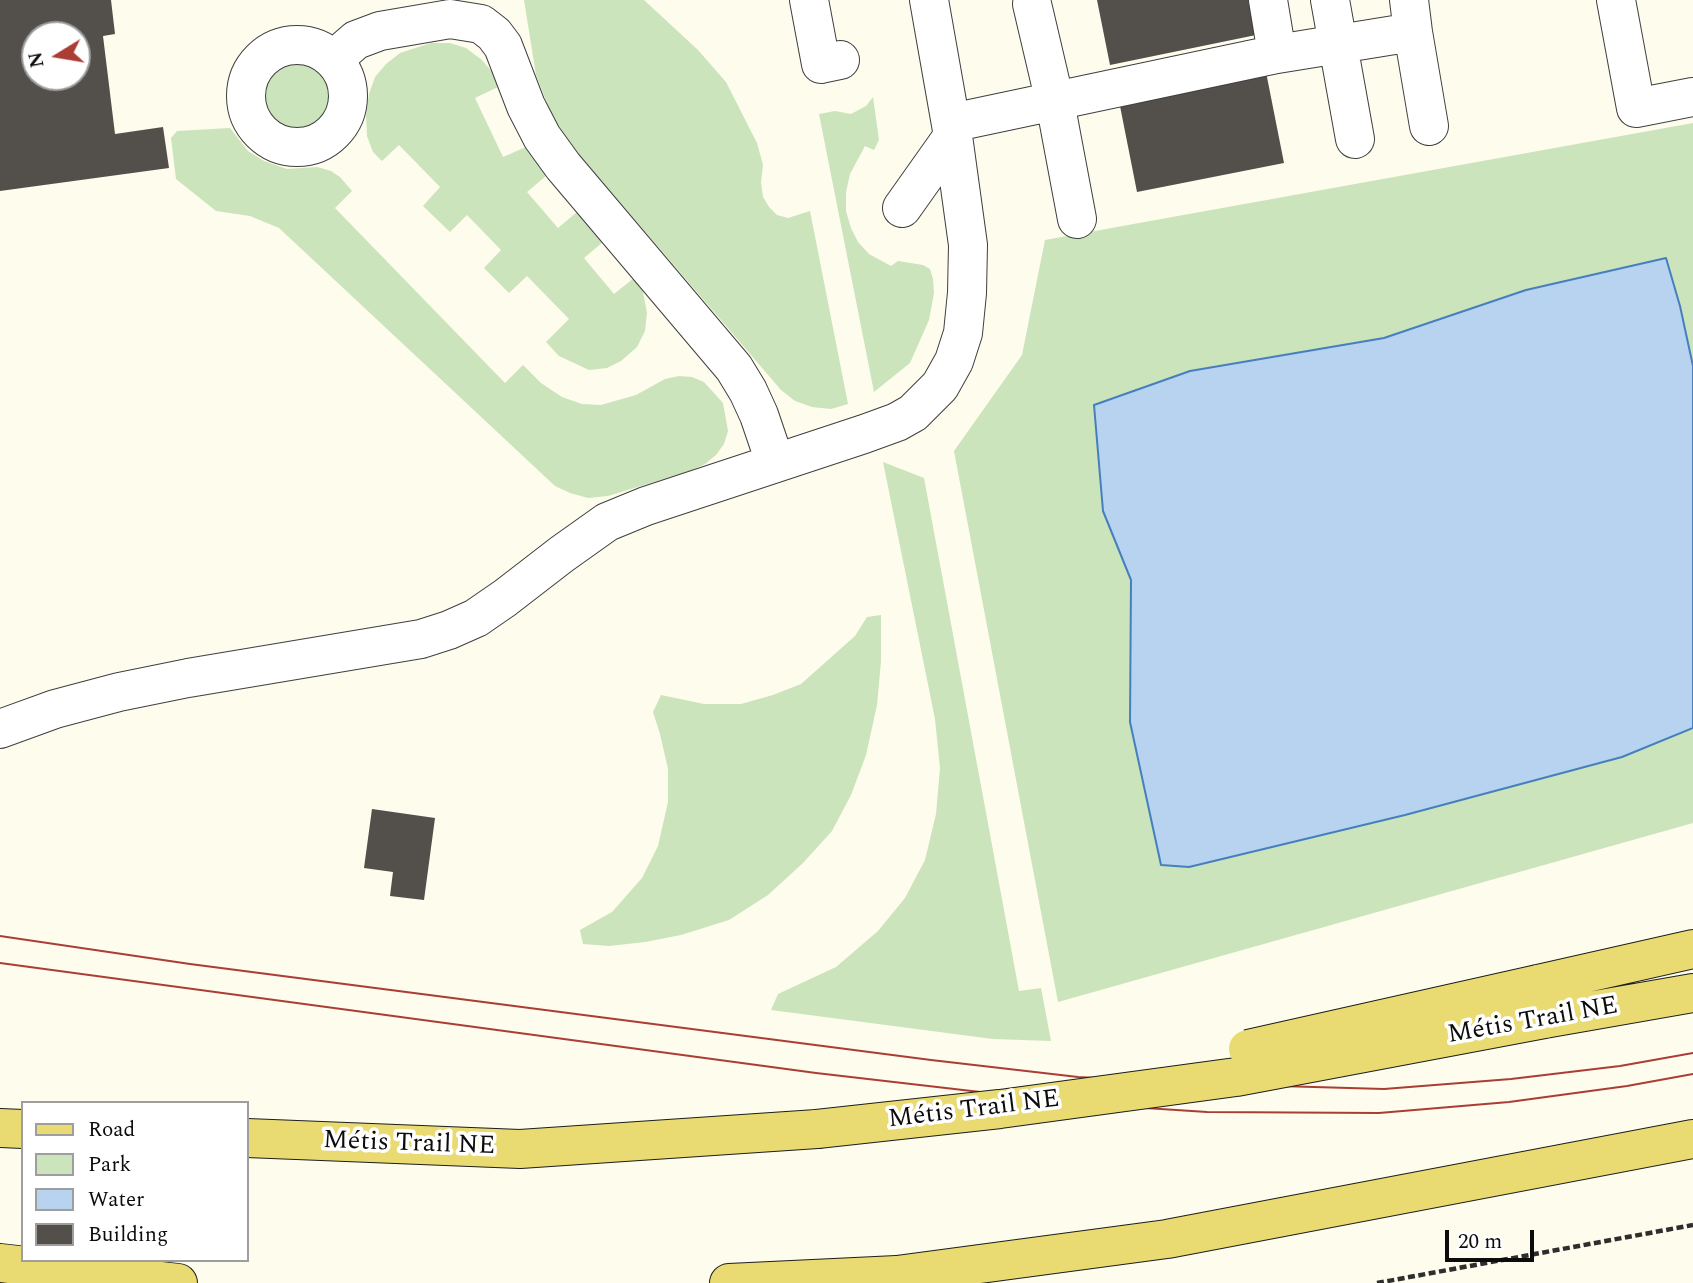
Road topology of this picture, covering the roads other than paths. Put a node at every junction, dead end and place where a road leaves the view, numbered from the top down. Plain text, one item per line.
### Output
1 (809, 0) edge
2 (929, 0) edge
3 (1268, 0) edge
4 (1330, 0) edge
5 (1616, 0) edge
6 (1032, 4) dead end
7 (1411, 16) edge
8 (1339, 45) junction
9 (1277, 54) junction
10 (333, 60) dead end
11 (840, 60) dead end
12 (1693, 97) edge
13 (1055, 102) junction
14 (1429, 126) dead end
15 (952, 129) junction
16 (1355, 139) dead end
17 (902, 208) dead end
18 (1077, 219) dead end
19 (775, 462) junction
20 (0, 729) edge
21 (1693, 949) edge
22 (1693, 993) edge
23 (1541, 1002) junction
24 (0, 1128) edge
25 (21, 1129) edge
26 (248, 1138) edge
27 (1693, 1139) edge
28 (0, 1263) edge
29 (178, 1283) edge
30 (729, 1283) edge

1 - 11 street
2 - 15 street
3 - 9 street
4 - 8 street
5 - 12 street
6 - 13 street
7 - 8 street
7 - 14 street
8 - 9 street
8 - 16 street
9 - 13 street
10 - 19 street
13 - 15 street
13 - 18 street
15 - 17 street
15 - 19 street
19 - 20 street
21 - 23 main road
22 - 23 main road, Métis Trail NE
23 - 26 main road, Métis Trail NE, bridge
24 - 25 main road
27 - 30 main road
28 - 29 main road

